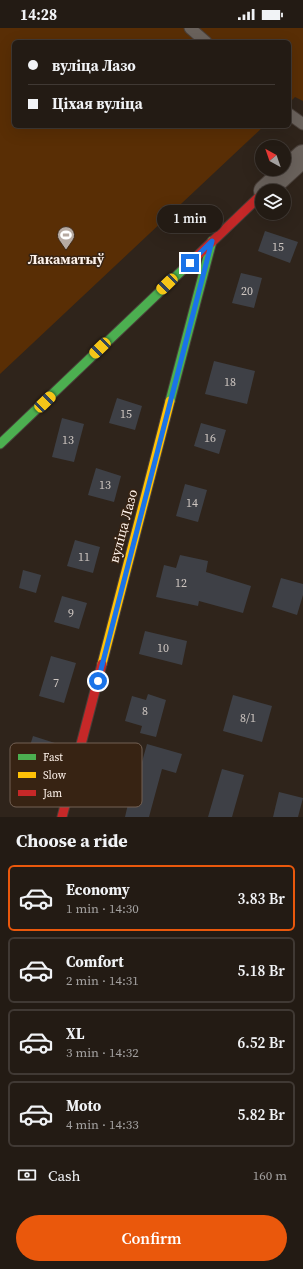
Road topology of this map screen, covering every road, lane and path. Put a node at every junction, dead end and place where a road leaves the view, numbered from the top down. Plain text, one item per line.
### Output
1 (190, 28) edge
2 (204, 40) edge
3 (291, 115) edge
4 (303, 124) edge
5 (303, 156) edge
6 (273, 184) edge
7 (255, 201) edge
8 (212, 241) junction
9 (0, 444) edge
10 (81, 743) edge
11 (65, 807) edge
12 (62, 817) edge

1 - 2 lane
3 - 4 lane
5 - 6 street
7 - 8 street
8 - 9 street
8 - 10 street, вуліца Лазо
11 - 12 street, вуліца Лазо

